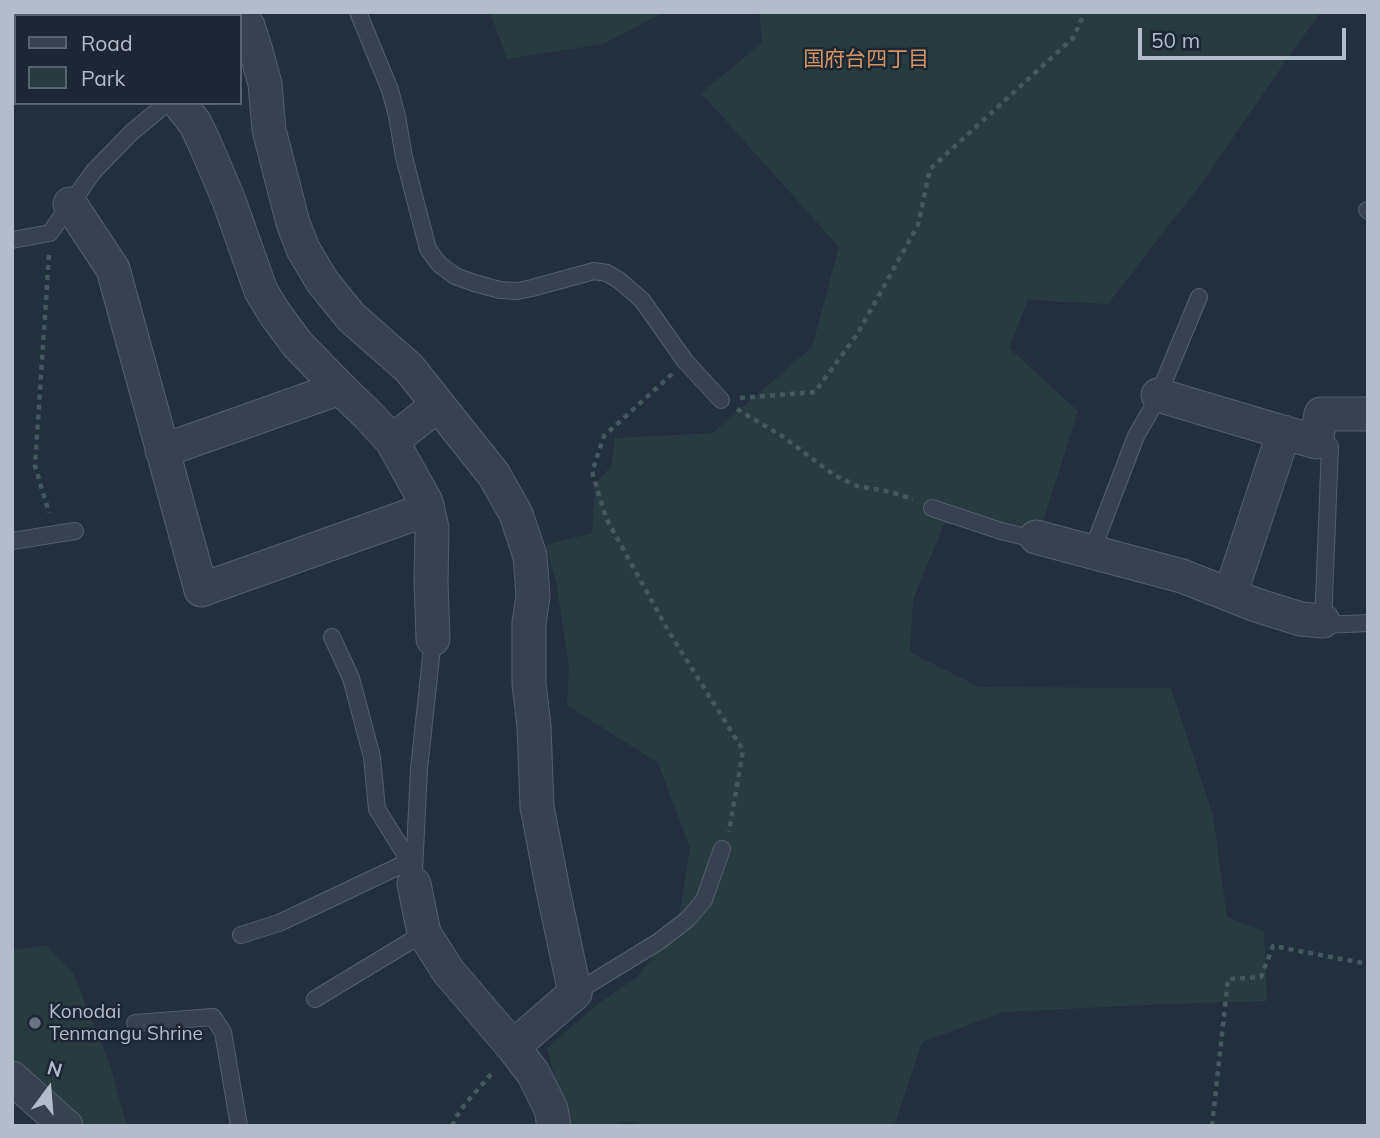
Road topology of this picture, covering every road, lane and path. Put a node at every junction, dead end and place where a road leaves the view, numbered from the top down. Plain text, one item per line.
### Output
1 (358, 12) edge
2 (1085, 12) edge
3 (242, 18) edge
4 (165, 105) edge
5 (181, 105) edge
6 (71, 204) junction
7 (50, 233) junction
8 (12, 240) edge
9 (1199, 298) dead end
10 (685, 361) junction
11 (340, 388) junction
12 (1158, 395) junction
13 (721, 400) junction
14 (438, 405) junction
15 (1368, 414) edge
16 (1284, 432) junction
17 (392, 441) junction
18 (1316, 442) junction
19 (162, 451) junction
20 (932, 508) joint
21 (428, 509) junction
22 (75, 531) dead end
23 (55, 534) junction
24 (1037, 537) joint
25 (12, 541) edge
26 (1092, 551) junction
27 (1230, 595) junction
28 (1322, 621) junction
29 (1368, 623) edge
30 (332, 637) dead end
31 (433, 639) joint
32 (722, 849) joint
33 (411, 873) junction
34 (424, 933) junction
35 (241, 935) dead end
36 (1368, 964) edge
37 (575, 993) junction
38 (314, 999) dead end
39 (135, 1023) dead end
40 (513, 1047) junction
41 (12, 1078) edge
42 (66, 1126) edge
43 (239, 1126) edge
44 (453, 1126) edge
45 (554, 1126) edge
46 (1212, 1126) edge

1 - 10 lane
2 - 13 path
3 - 14 street
4 - 6 lane
5 - 11 street
6 - 7 lane
6 - 19 street
7 - 8 lane
7 - 23 path
9 - 12 lane
10 - 13 lane
10 - 32 path
11 - 17 street
11 - 19 street
12 - 16 street
12 - 26 lane
13 - 20 path
14 - 17 street
14 - 37 street
15 - 18 street
16 - 18 street
16 - 27 street
17 - 21 street
18 - 28 lane
19 - 21 street
20 - 24 lane
21 - 31 street
22 - 23 lane
23 - 25 lane
24 - 26 street
26 - 27 street
27 - 28 street
28 - 29 lane
30 - 33 lane
31 - 33 lane
32 - 37 lane
33 - 34 street
33 - 35 lane
34 - 38 lane
34 - 40 street
36 - 46 path
37 - 40 street
39 - 43 lane
40 - 44 path
40 - 45 street
41 - 42 street

